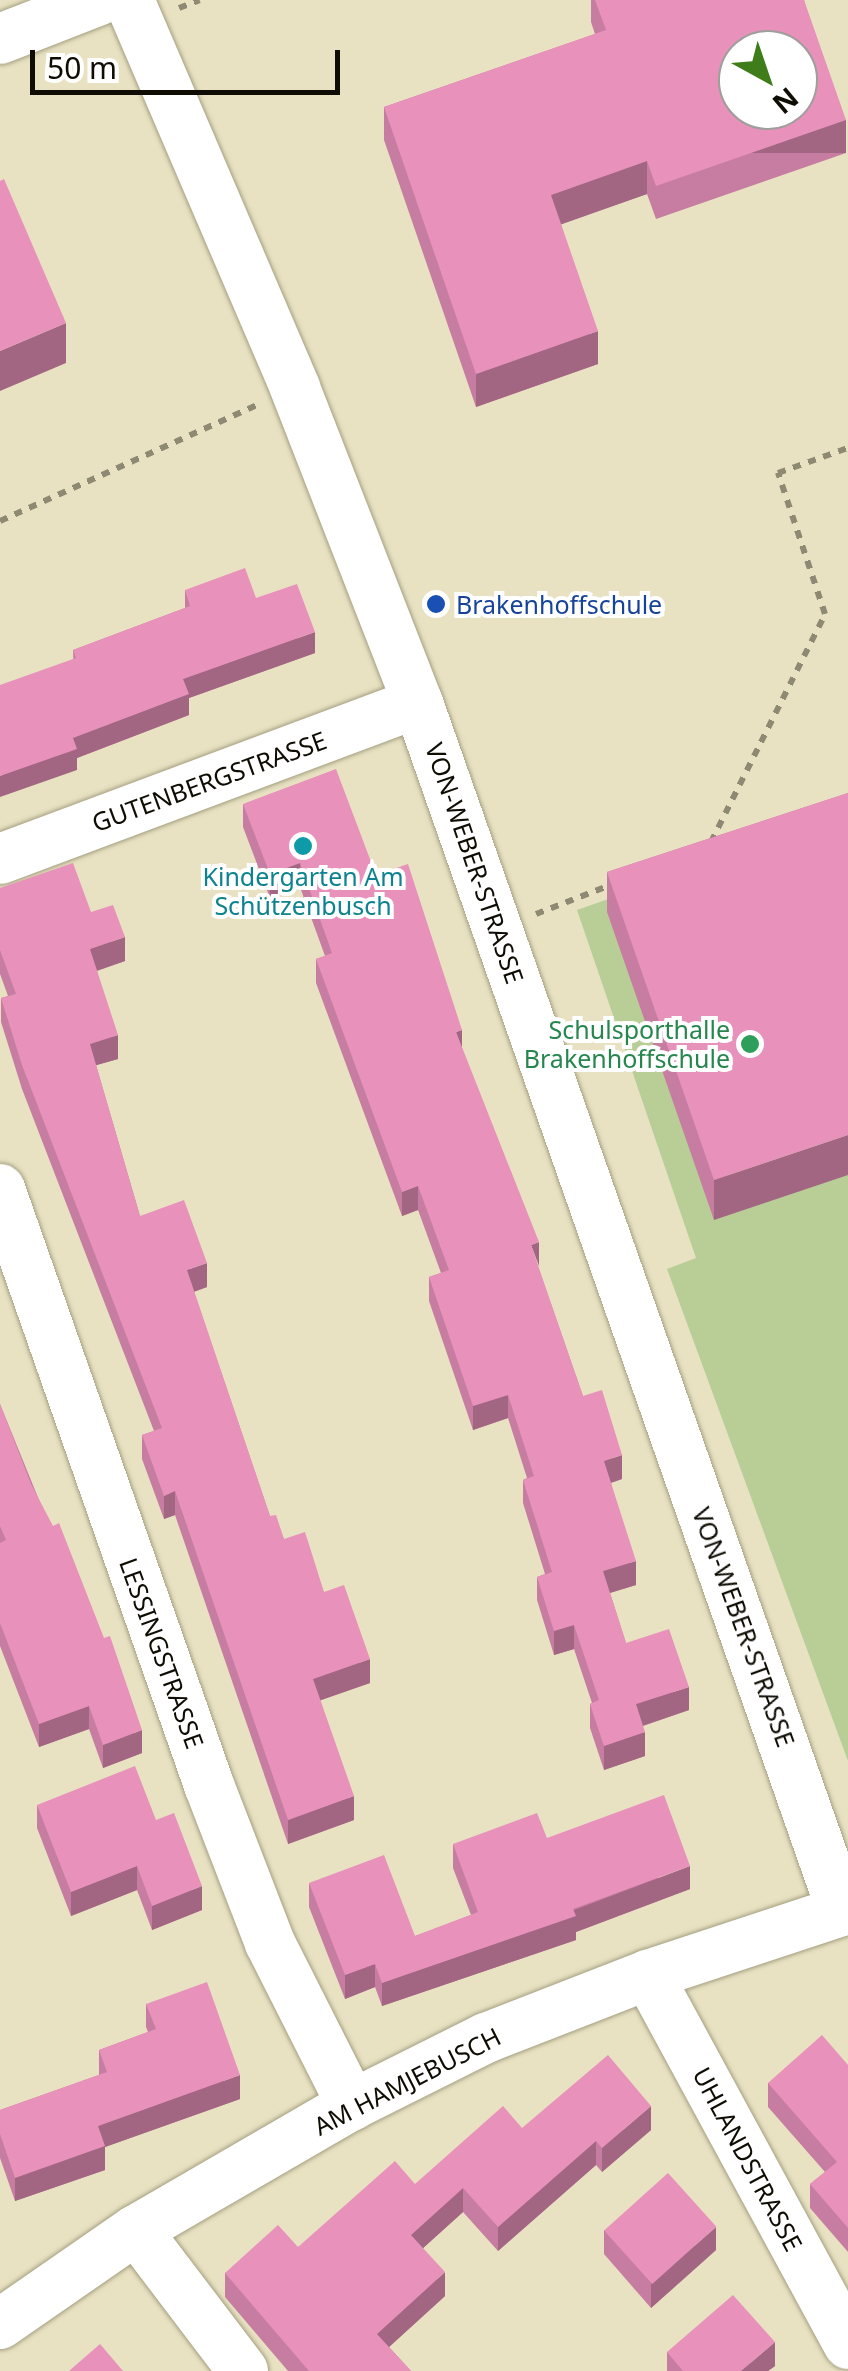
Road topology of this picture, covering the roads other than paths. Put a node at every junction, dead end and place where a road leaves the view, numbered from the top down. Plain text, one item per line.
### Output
1 (100, 0) edge
2 (129, 0) edge
3 (0, 38) edge
4 (418, 703) junction
5 (0, 858) edge
6 (0, 1189) edge
7 (845, 1910) edge
8 (648, 1974) junction
9 (352, 2105) junction
10 (136, 2230) junction
11 (0, 2324) edge
12 (848, 2344) edge
13 (242, 2371) edge

1 - 3 street
2 - 4 street, VON-WEBER-STRASSE
4 - 5 street, GUTENBERGSTRASSE
4 - 7 street, VON-WEBER-STRASSE
6 - 9 street, LESSINGSTRASSE
7 - 8 street, AM HAMJEBUSCH
8 - 9 street, AM HAMJEBUSCH
8 - 12 street, UHLANDSTRASSE
9 - 10 street, AM HAMJEBUSCH
10 - 11 street, AM HAMJEBUSCH
10 - 13 street

